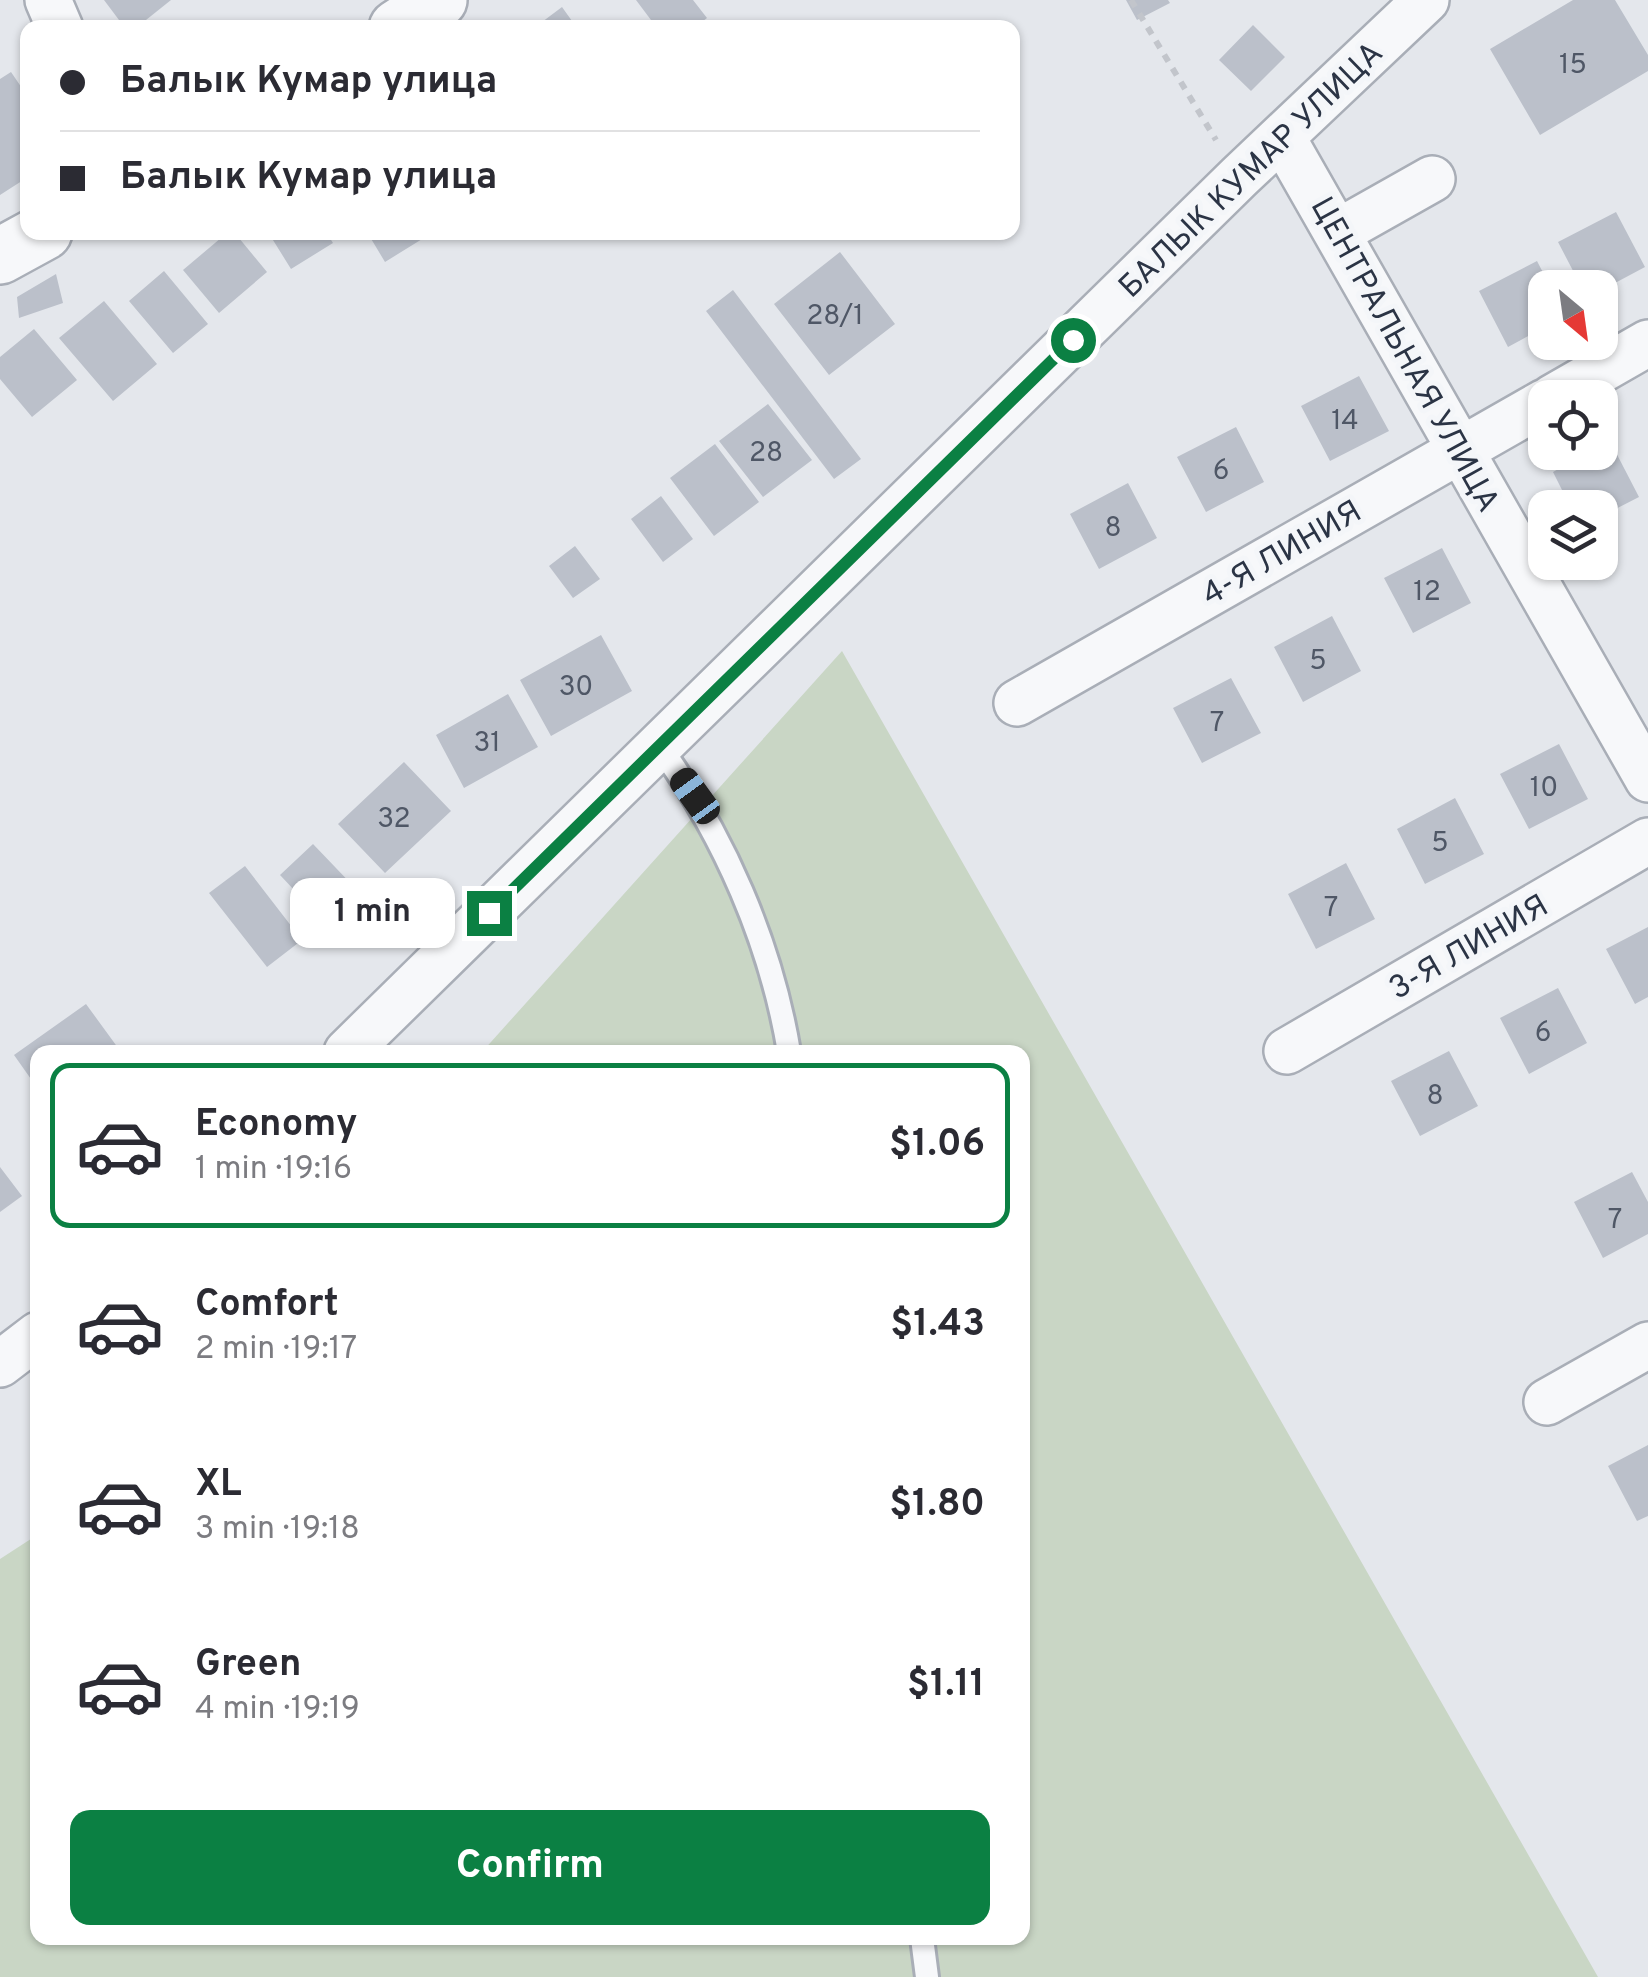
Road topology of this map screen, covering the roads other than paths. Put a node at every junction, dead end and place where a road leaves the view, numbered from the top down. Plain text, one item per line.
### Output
1 (439, 0) edge
2 (1426, 0) edge
3 (409, 20) edge
4 (1282, 137) junction
5 (1432, 179) dead end
6 (1338, 232) junction
7 (29, 240) edge
8 (0, 256) edge
9 (1648, 343) edge
10 (1583, 380) edge
11 (1528, 411) edge
12 (1459, 450) junction
13 (1017, 703) dead end
14 (659, 746) junction
15 (1648, 779) edge
16 (1648, 841) edge
17 (354, 1045) edge
18 (787, 1045) edge
19 (1288, 1051) dead end
20 (30, 1341) edge
21 (1648, 1345) edge
22 (0, 1364) edge
23 (1547, 1402) dead end
24 (923, 1945) edge
25 (927, 1977) edge

1 - 3 street
2 - 4 street, БАЛЫК КУМАР УЛИЦА
4 - 6 street, ЦЕНТРАЛЬНАЯ УЛИЦА
4 - 14 street, БАЛЫК КУМАР УЛИЦА
5 - 6 street
6 - 12 street, ЦЕНТРАЛЬНАЯ УЛИЦА
7 - 8 street
9 - 10 street
11 - 12 street, 4-Я ЛИНИЯ
12 - 13 street, 4-Я ЛИНИЯ
12 - 15 street, ЦЕНТРАЛЬНАЯ УЛИЦА
14 - 17 street, БАЛЫК КУМАР УЛИЦА
14 - 18 lane
16 - 19 street, 3-Я ЛИНИЯ
20 - 22 street
21 - 23 street
24 - 25 lane

